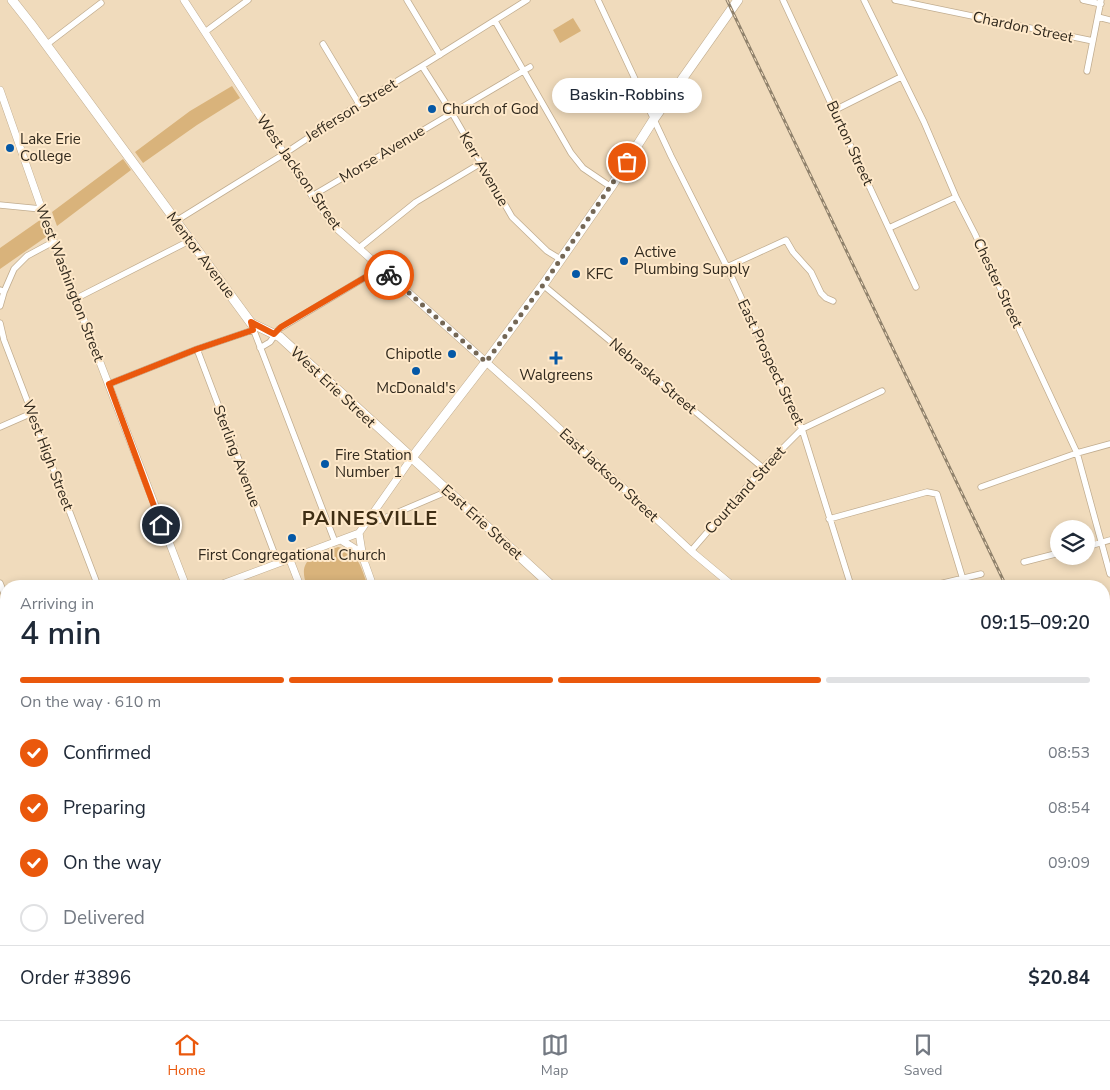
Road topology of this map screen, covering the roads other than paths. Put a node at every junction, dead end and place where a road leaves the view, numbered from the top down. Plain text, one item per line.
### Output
1 (12, 0) edge
2 (184, 0) edge
3 (248, 0) edge
4 (407, 0) edge
5 (526, 0) edge
6 (598, 0) edge
7 (738, 0) edge
8 (783, 0) edge
9 (864, 0) edge
10 (895, 0) edge
11 (1083, 0) edge
12 (1101, 2) edge
13 (101, 3) dead end
14 (1098, 17) junction
15 (1110, 20) edge
16 (495, 21) junction
17 (205, 32) junction
18 (1093, 41) junction
19 (323, 44) dead end
20 (46, 45) junction
21 (440, 55) junction
22 (422, 66) junction
23 (530, 67) dead end
24 (524, 71) junction
25 (1087, 71) dead end
26 (901, 77) junction
27 (0, 90) edge
28 (359, 104) junction
29 (835, 110) junction
30 (452, 112) junction
31 (654, 119) junction
32 (284, 154) junction
33 (481, 163) junction
34 (611, 187) junction
35 (312, 196) junction
36 (956, 197) junction
37 (0, 205) edge
38 (41, 209) junction
39 (176, 221) junction
40 (889, 228) junction
41 (191, 240) junction
42 (53, 242) junction
43 (359, 248) junction
44 (560, 260) junction
45 (727, 267) junction
46 (381, 268) junction
47 (543, 285) junction
48 (916, 287) dead end
49 (2, 291) edge
50 (75, 299) junction
51 (833, 301) dead end
52 (0, 306) edge
53 (0, 323) edge
54 (252, 326) junction
55 (274, 334) junction
56 (260, 348) junction
57 (197, 349) junction
58 (486, 362) junction
59 (109, 384) junction
60 (882, 391) dead end
61 (32, 413) junction
62 (0, 427) edge
63 (802, 429) junction
64 (1110, 444) edge
65 (1078, 453) junction
66 (411, 458) junction
67 (763, 468) junction
68 (981, 487) dead end
69 (448, 491) junction
70 (829, 519) junction
71 (368, 520) junction
72 (359, 533) junction
73 (1110, 540) edge
74 (338, 541) junction
75 (1101, 543) junction
76 (1095, 545) edge
77 (691, 551) junction
78 (1050, 555) edge
79 (363, 558) junction
80 (290, 560) junction
81 (1024, 562) dead end
82 (278, 563) junction
83 (981, 574) dead end
84 (1110, 574) edge
85 (963, 578) junction
86 (96, 580) edge
87 (184, 580) edge
88 (233, 580) edge
89 (298, 580) edge
90 (371, 580) edge
91 (545, 580) edge
92 (726, 580) edge
93 (848, 580) edge
94 (955, 580) edge

1 - 20 main road, Mentor Avenue
2 - 17 street, West Jackson Street
3 - 17 street
4 - 21 street
5 - 16 street, Jefferson Street
6 - 31 street, East Prospect Street
7 - 31 main road
8 - 29 street, Burton Street
9 - 26 street, Chester Street
10 - 18 street, Chardon Street
11 - 12 street
12 - 14 street
13 - 20 street
14 - 15 street
14 - 18 street
16 - 21 street, Jefferson Street
16 - 24 street
17 - 32 street, West Jackson Street
18 - 25 street
19 - 28 street
20 - 39 main road, Mentor Avenue
21 - 22 street, Jefferson Street
22 - 28 street, Jefferson Street
22 - 30 street, Kerr Avenue
23 - 24 street, Morse Avenue
24 - 30 street, Morse Avenue
24 - 34 street
26 - 29 street
26 - 36 street, Chester Street
27 - 38 street, West Washington Street
28 - 32 street, Jefferson Street
29 - 40 street, Burton Street
30 - 33 street, Kerr Avenue
30 - 35 street, Morse Avenue
31 - 34 main road
31 - 45 street, East Prospect Street
32 - 35 street, West Jackson Street
32 - 39 street, Jefferson Street
33 - 43 street
33 - 44 street, Kerr Avenue
34 - 44 main road
35 - 43 street, West Jackson Street
36 - 40 street
36 - 65 street, Chester Street
37 - 38 street
38 - 42 street, West Washington Street
39 - 41 main road, Mentor Avenue
40 - 48 street, Burton Street
41 - 50 street
41 - 54 main road, Mentor Avenue
42 - 49 street
42 - 50 street, West Washington Street
43 - 46 street, West Jackson Street
44 - 47 main road
45 - 51 street
45 - 63 street, East Prospect Street
46 - 55 street
46 - 58 street, West Jackson Street
47 - 58 main road
47 - 67 street, Nebraska Street
49 - 52 street
50 - 59 street, West Washington Street
53 - 61 street, West High Street
54 - 55 main road, West Erie Street
54 - 56 street, Mentor Avenue
54 - 57 street
55 - 56 street
55 - 66 main road, West Erie Street
56 - 74 street, Mentor Avenue
57 - 59 street
57 - 82 street, Sterling Avenue
58 - 66 main road
58 - 77 street, East Jackson Street
59 - 87 street, West Washington Street
60 - 63 street, Courtland Street
61 - 62 street
61 - 86 street, West High Street
63 - 67 street, Courtland Street
63 - 70 street, East Prospect Street
64 - 65 street
65 - 68 street
65 - 75 street, Chester Street
66 - 69 main road, East Erie Street
66 - 71 street
67 - 77 street, Courtland Street
69 - 71 street
69 - 91 main road, East Erie Street
70 - 85 street
70 - 93 street, East Prospect Street
71 - 72 street
72 - 74 street
72 - 79 street
73 - 75 street
74 - 79 street
74 - 80 street
75 - 76 street
75 - 84 street, Chester Street
77 - 92 street, East Jackson Street
78 - 81 street
79 - 90 street
80 - 82 street
80 - 89 street
82 - 88 street
83 - 85 street
85 - 94 street

